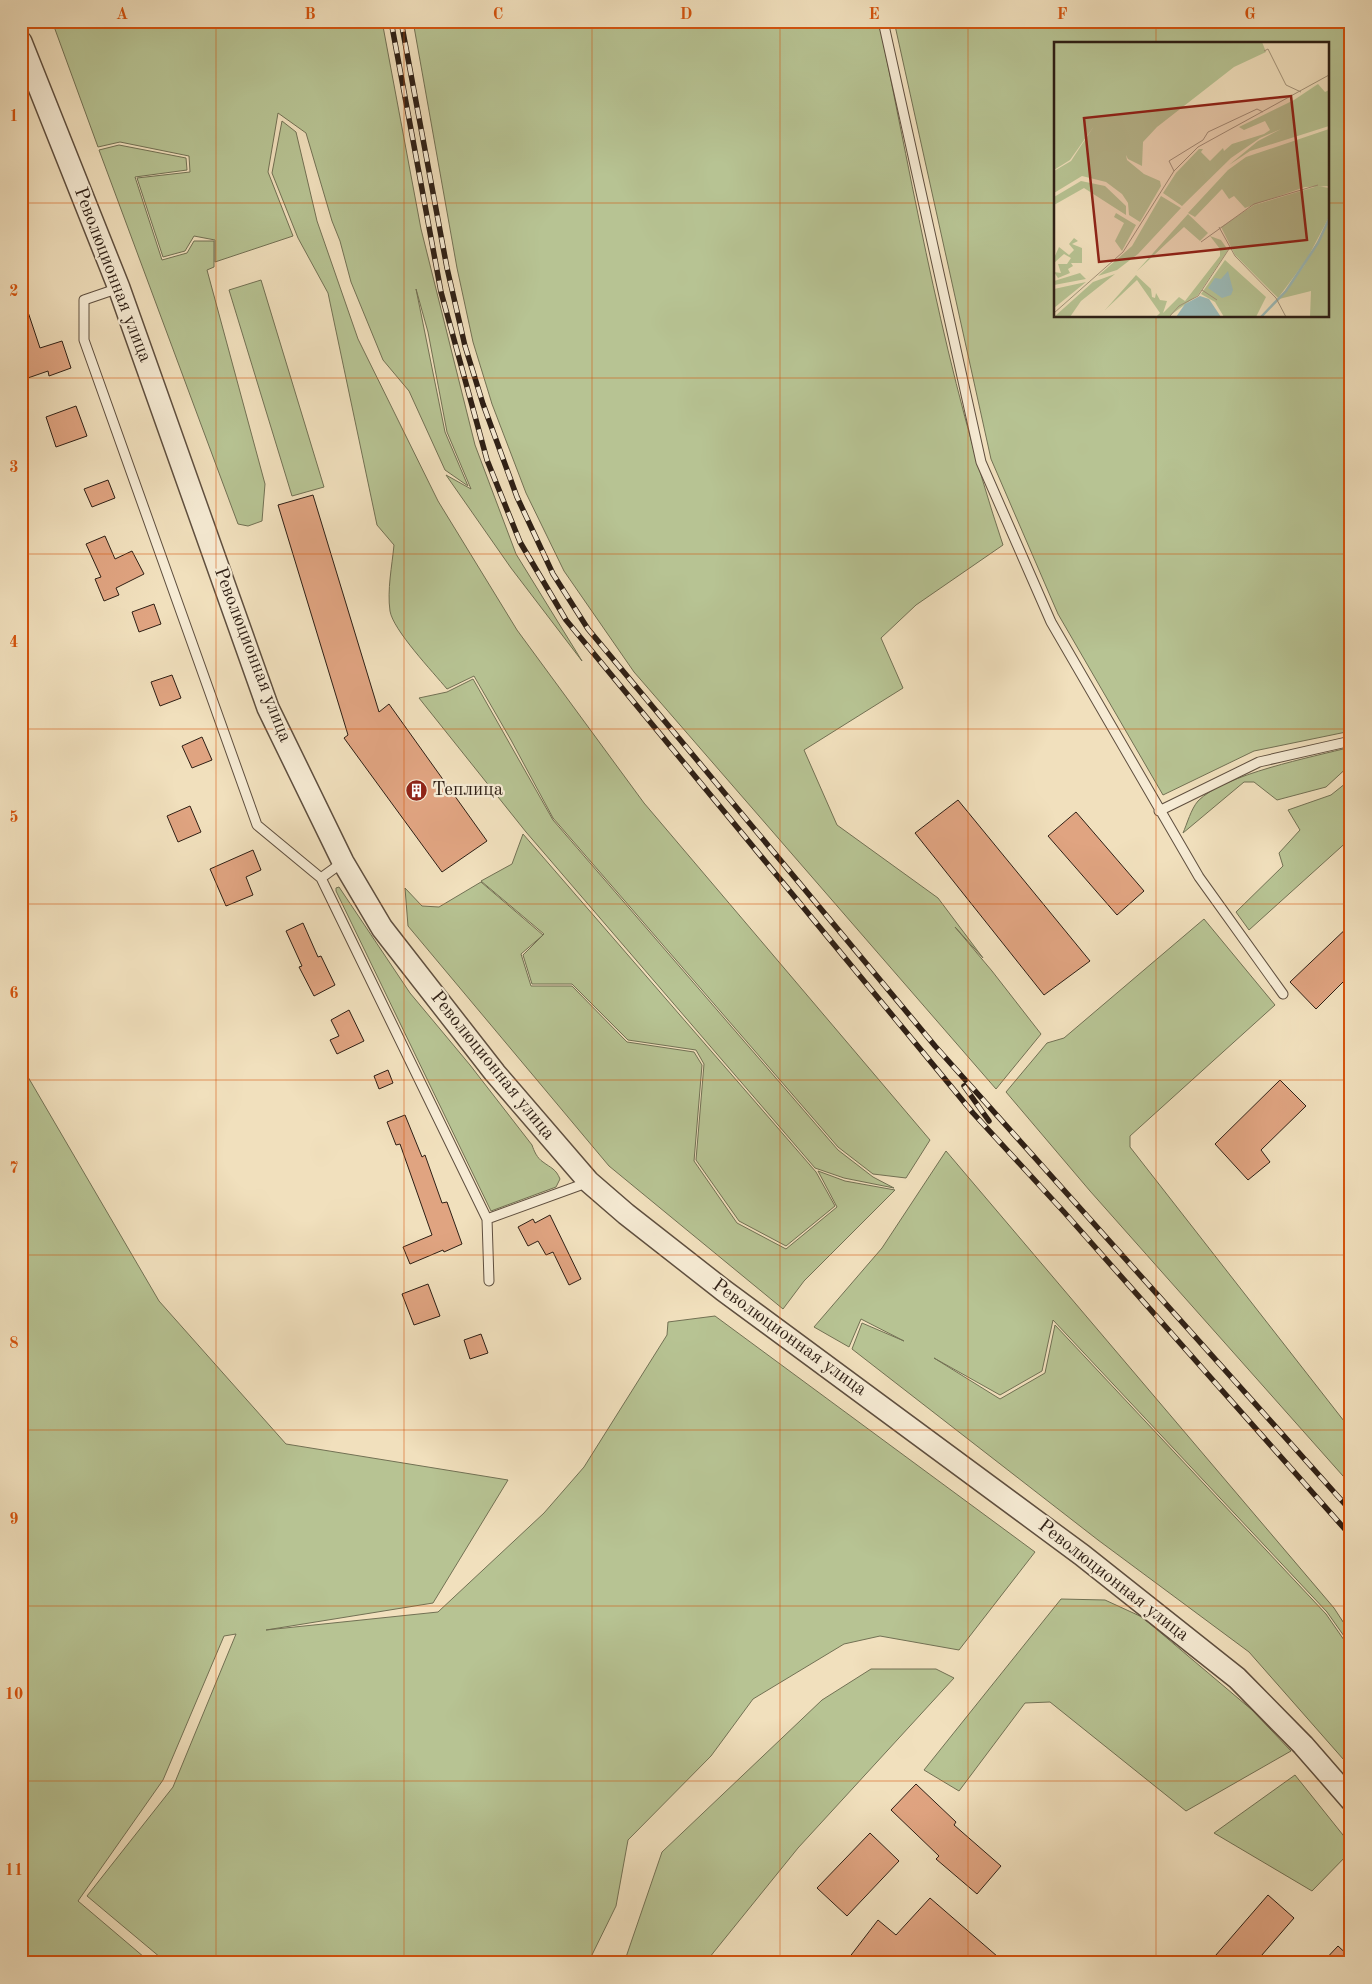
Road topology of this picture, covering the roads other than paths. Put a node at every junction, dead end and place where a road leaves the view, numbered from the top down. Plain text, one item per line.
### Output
1 (883, 21) edge
2 (21, 42) edge
3 (119, 288) junction
4 (1351, 741) edge
5 (1159, 811) junction
6 (343, 862) junction
7 (321, 878) junction
8 (1283, 994) dead end
9 (589, 1182) junction
10 (487, 1219) junction
11 (489, 1281) dead end
12 (1351, 1800) edge

1 - 5 lane
2 - 3 street, Революционная улица
3 - 6 street, Революционная улица
3 - 7 lane
4 - 5 lane
5 - 8 lane
6 - 7 lane
6 - 9 street, Революционная улица
7 - 10 lane
9 - 10 lane
9 - 12 street, Революционная улица
10 - 11 lane

